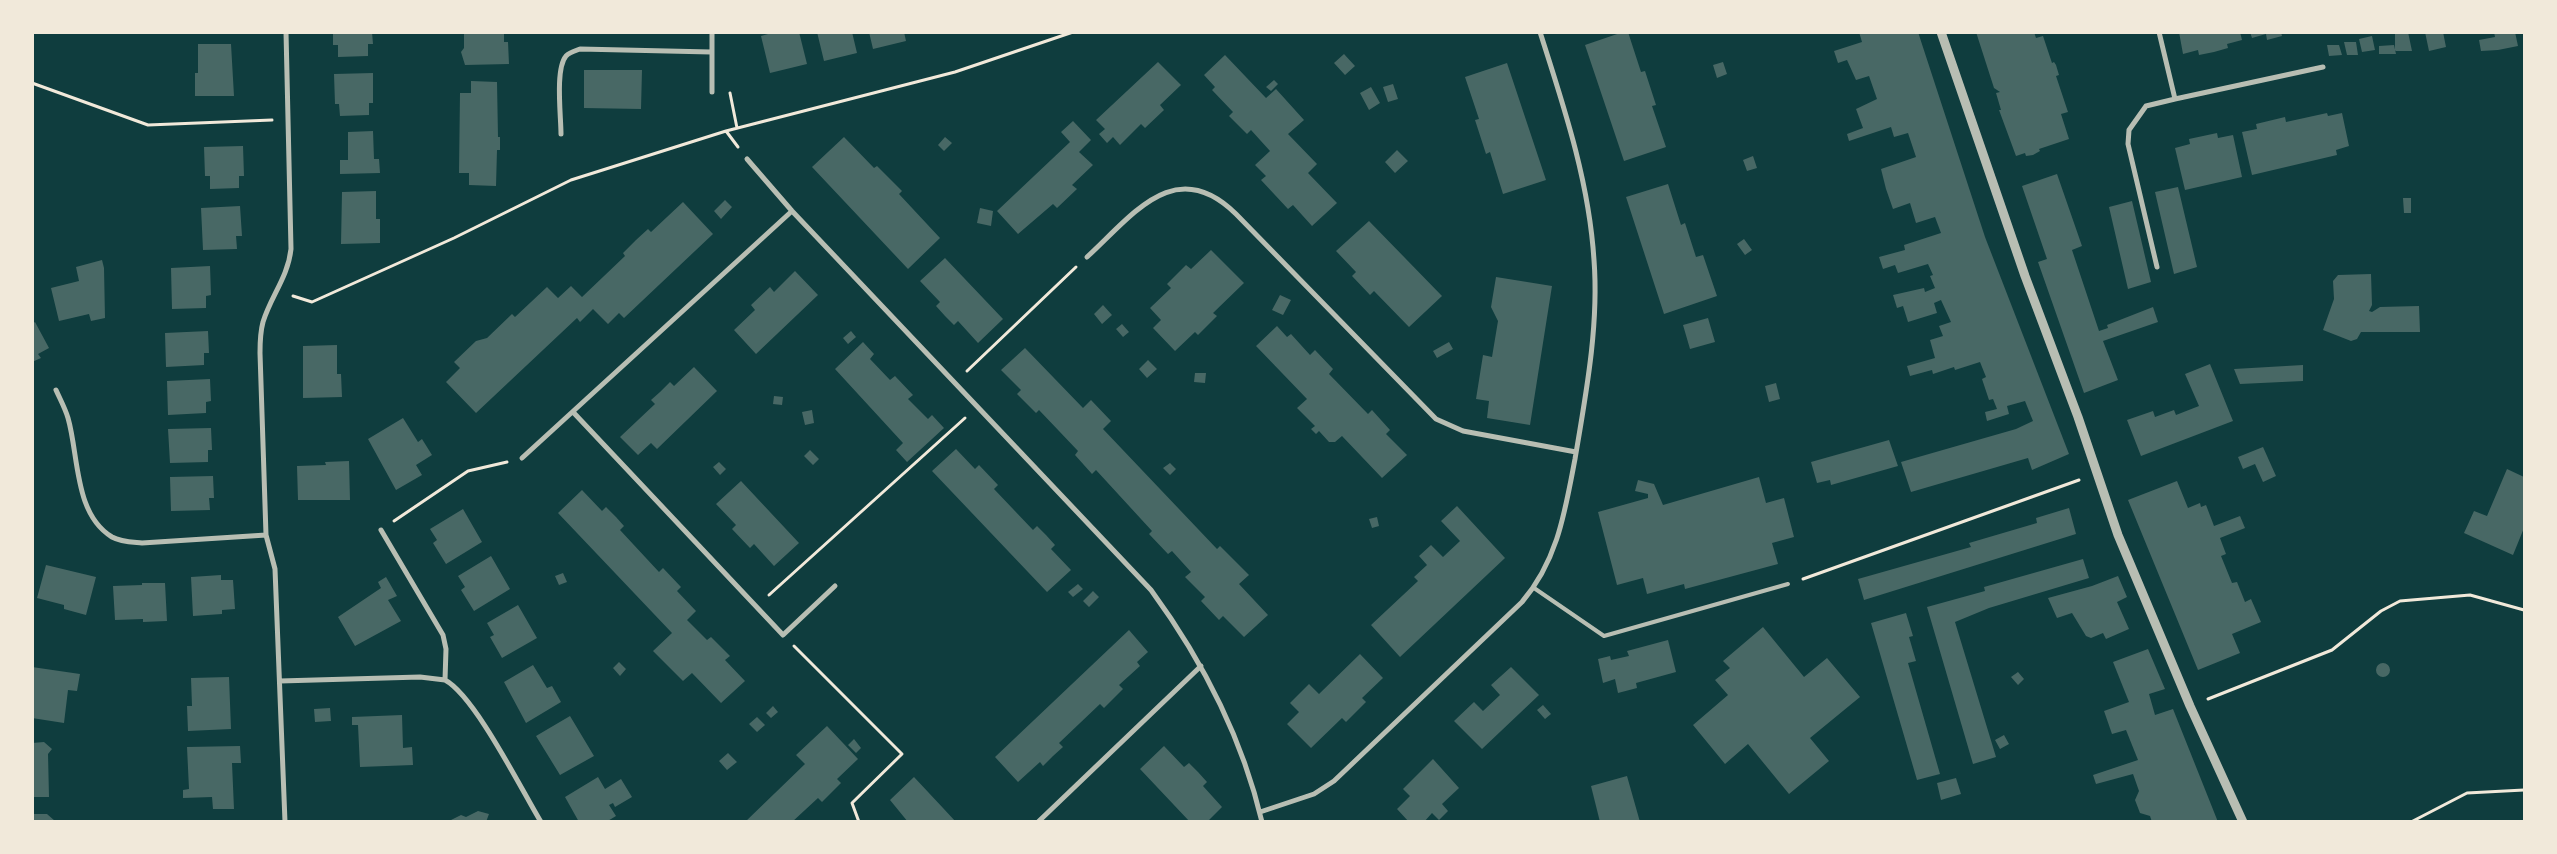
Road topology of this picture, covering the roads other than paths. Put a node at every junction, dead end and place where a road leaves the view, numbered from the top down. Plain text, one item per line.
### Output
1 (286, 32) edge
2 (712, 32) edge
3 (1540, 32) edge
4 (1941, 32) edge
5 (2159, 32) edge
6 (711, 52) junction
7 (2323, 66) dead end
8 (712, 92) dead end
9 (2175, 99) junction
10 (561, 134) dead end
11 (747, 159) dead end
12 (792, 211) junction
13 (1087, 257) road end
14 (2157, 267) dead end
15 (56, 390) dead end
16 (573, 412) junction
17 (1576, 452) junction
18 (522, 458) road end
19 (381, 530) road end
20 (266, 535) junction
21 (1788, 584) road end
22 (835, 586) dead end
23 (1534, 588) junction
24 (1201, 666) junction
25 (445, 680) junction
26 (280, 681) junction
27 (1260, 812) junction
28 (284, 822) edge
29 (541, 822) edge
30 (1038, 822) edge
31 (1262, 822) edge
32 (2244, 822) edge

1 - 20 street
2 - 6 street
3 - 17 street
4 - 32 street
5 - 9 street
6 - 8 street
6 - 10 street
7 - 9 street
9 - 14 street
11 - 12 street
12 - 16 street
12 - 24 street
13 - 17 street
15 - 20 street
16 - 18 street
16 - 22 street
17 - 23 street
19 - 25 street
20 - 26 street
21 - 23 lane
23 - 27 street
24 - 27 street
24 - 30 street
25 - 26 street
25 - 29 street
26 - 28 street
27 - 31 street

